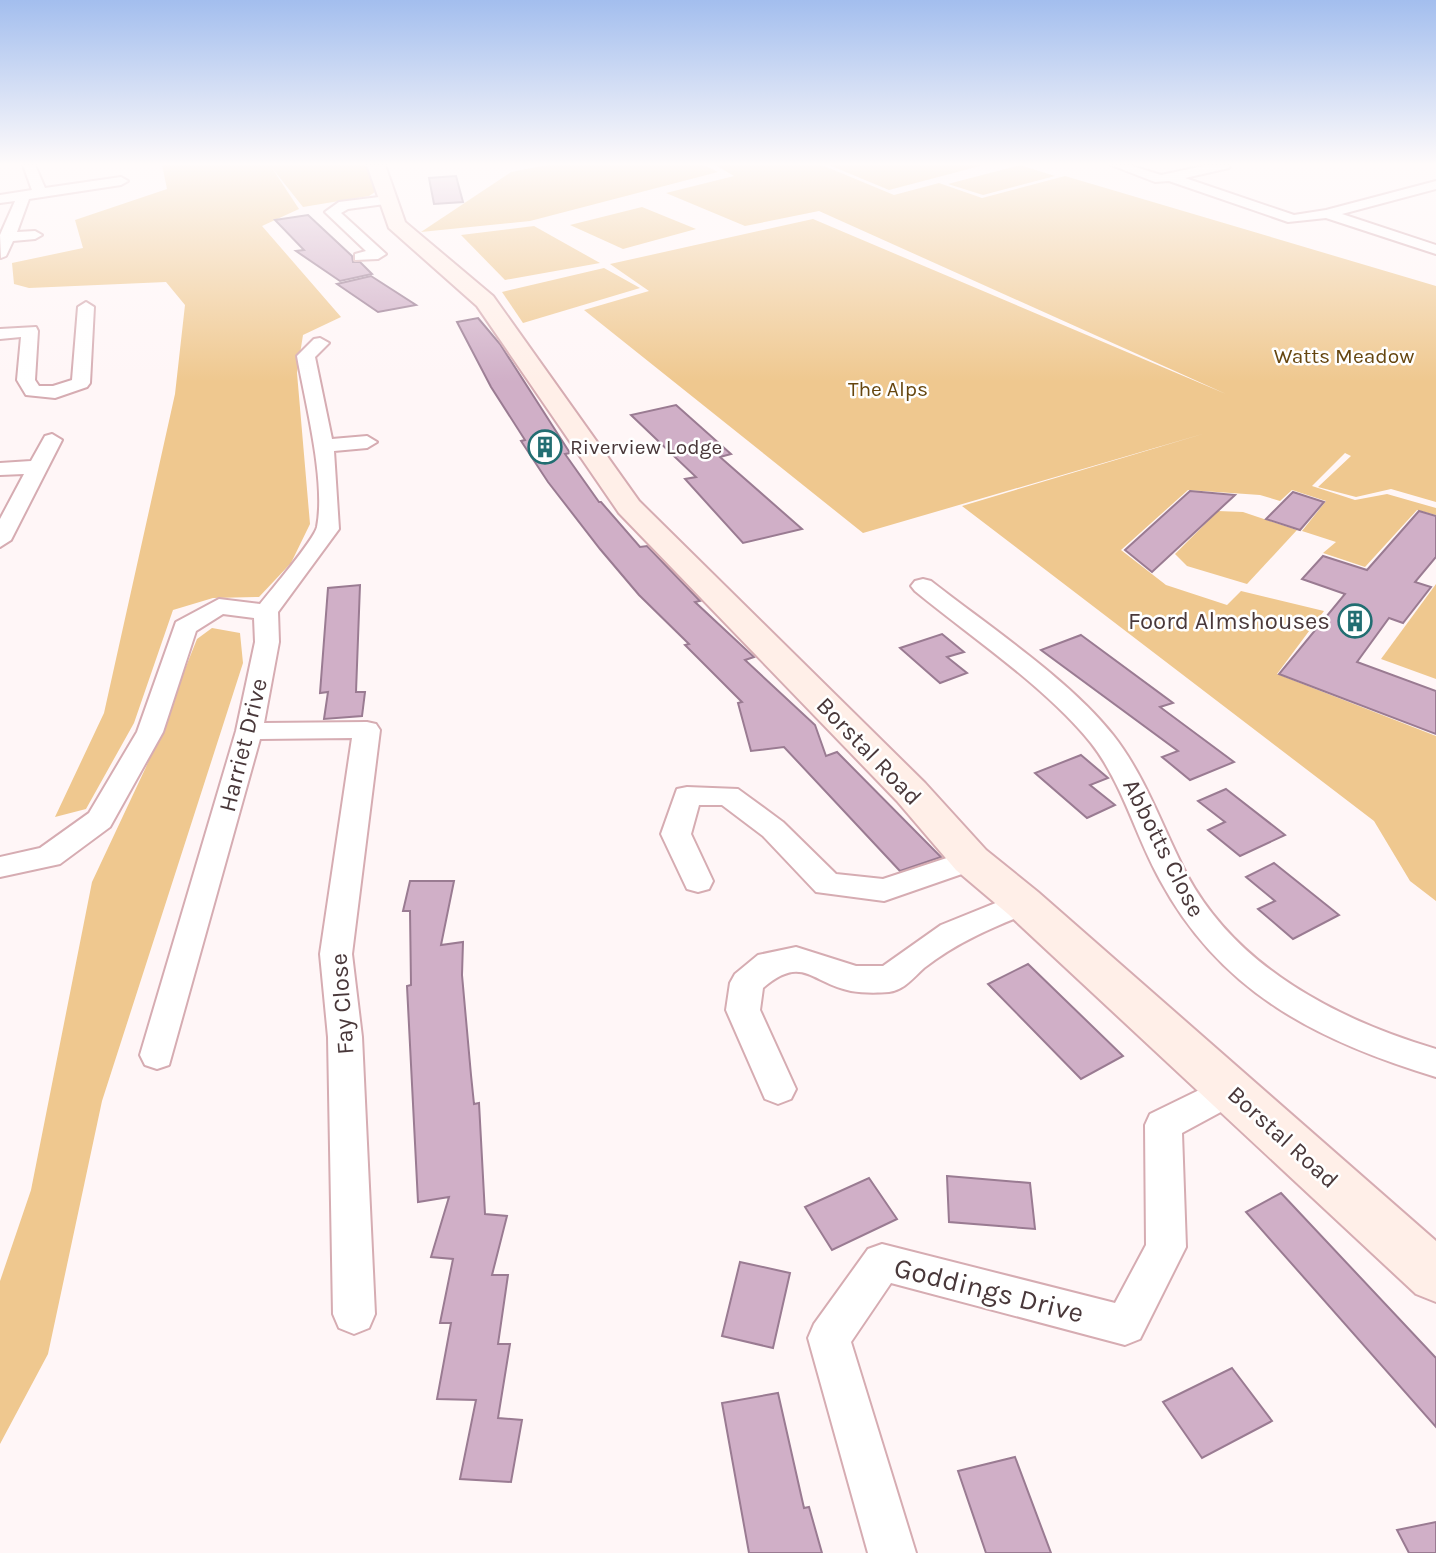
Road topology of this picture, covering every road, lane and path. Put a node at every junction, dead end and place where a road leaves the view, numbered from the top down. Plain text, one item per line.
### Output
1 (6, 237) edge
2 (360, 237) edge
3 (411, 237) edge
4 (1398, 237) edge
5 (1436, 250) edge
6 (1, 253) edge
7 (360, 257) dead end
8 (86, 307) dead end
9 (0, 334) edge
10 (320, 343) dead end
11 (52, 440) dead end
12 (367, 442) dead end
13 (323, 446) junction
14 (38, 467) junction
15 (0, 469) edge
16 (0, 540) edge
17 (923, 586) dead end
18 (265, 612) junction
19 (249, 731) junction
20 (971, 860) junction
21 (0, 867) edge
22 (698, 881) dead end
23 (1023, 903) junction
24 (156, 1055) dead end
25 (1436, 1063) edge
26 (778, 1089) dead end
27 (1230, 1090) junction
28 (1436, 1276) edge
29 (354, 1314) dead end
30 (892, 1553) edge

1 - 6 street
2 - 7 street
3 - 20 street, Borstal Road
4 - 5 street
8 - 9 street
10 - 13 street
11 - 14 street
12 - 13 street
13 - 18 street
14 - 15 street
14 - 16 street
17 - 25 street, Abbotts Close
18 - 19 street, Harriet Drive
18 - 21 street
19 - 24 street, Harriet Drive
19 - 29 street, Fay Close
20 - 22 street
20 - 23 street, Borstal Road
23 - 26 street
23 - 27 street, Borstal Road
27 - 28 street, Borstal Road
27 - 30 street, Goddings Drive

